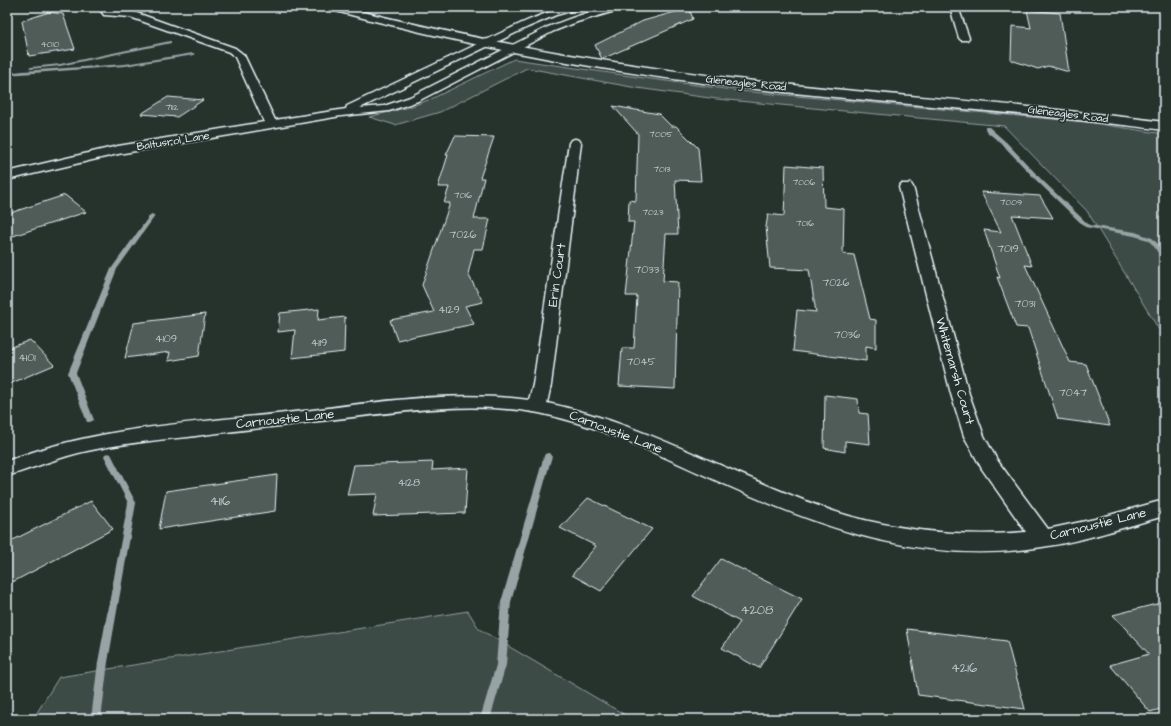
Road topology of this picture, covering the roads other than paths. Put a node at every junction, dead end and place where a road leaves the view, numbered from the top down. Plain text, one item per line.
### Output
1 (111, 7) edge
2 (332, 7) edge
3 (575, 7) edge
4 (619, 7) edge
5 (954, 7) edge
6 (133, 11) edge
7 (964, 38) dead end
8 (486, 44) junction
9 (512, 49) junction
10 (341, 113) junction
11 (271, 125) junction
12 (1164, 126) edge
13 (575, 142) dead end
14 (7, 176) edge
15 (906, 187) dead end
16 (537, 407) junction
17 (7, 469) edge
18 (1164, 508) edge
19 (1042, 538) junction

1 - 6 street
2 - 8 street, Gleneagles Road
3 - 8 street, Baltusrol Lane
4 - 9 street, Baltusrol Lane
5 - 7 street
6 - 11 street
8 - 9 street, Gleneagles Road
8 - 10 street, Baltusrol Lane
9 - 10 street, Baltusrol Lane
9 - 12 street, Gleneagles Road
10 - 11 street, Baltusrol Lane
11 - 14 street, Baltusrol Lane
13 - 16 street, Erin Court
15 - 19 street, Whitemarsh Court
16 - 17 street, Carnoustie Lane
16 - 19 street, Carnoustie Lane
18 - 19 street, Carnoustie Lane

